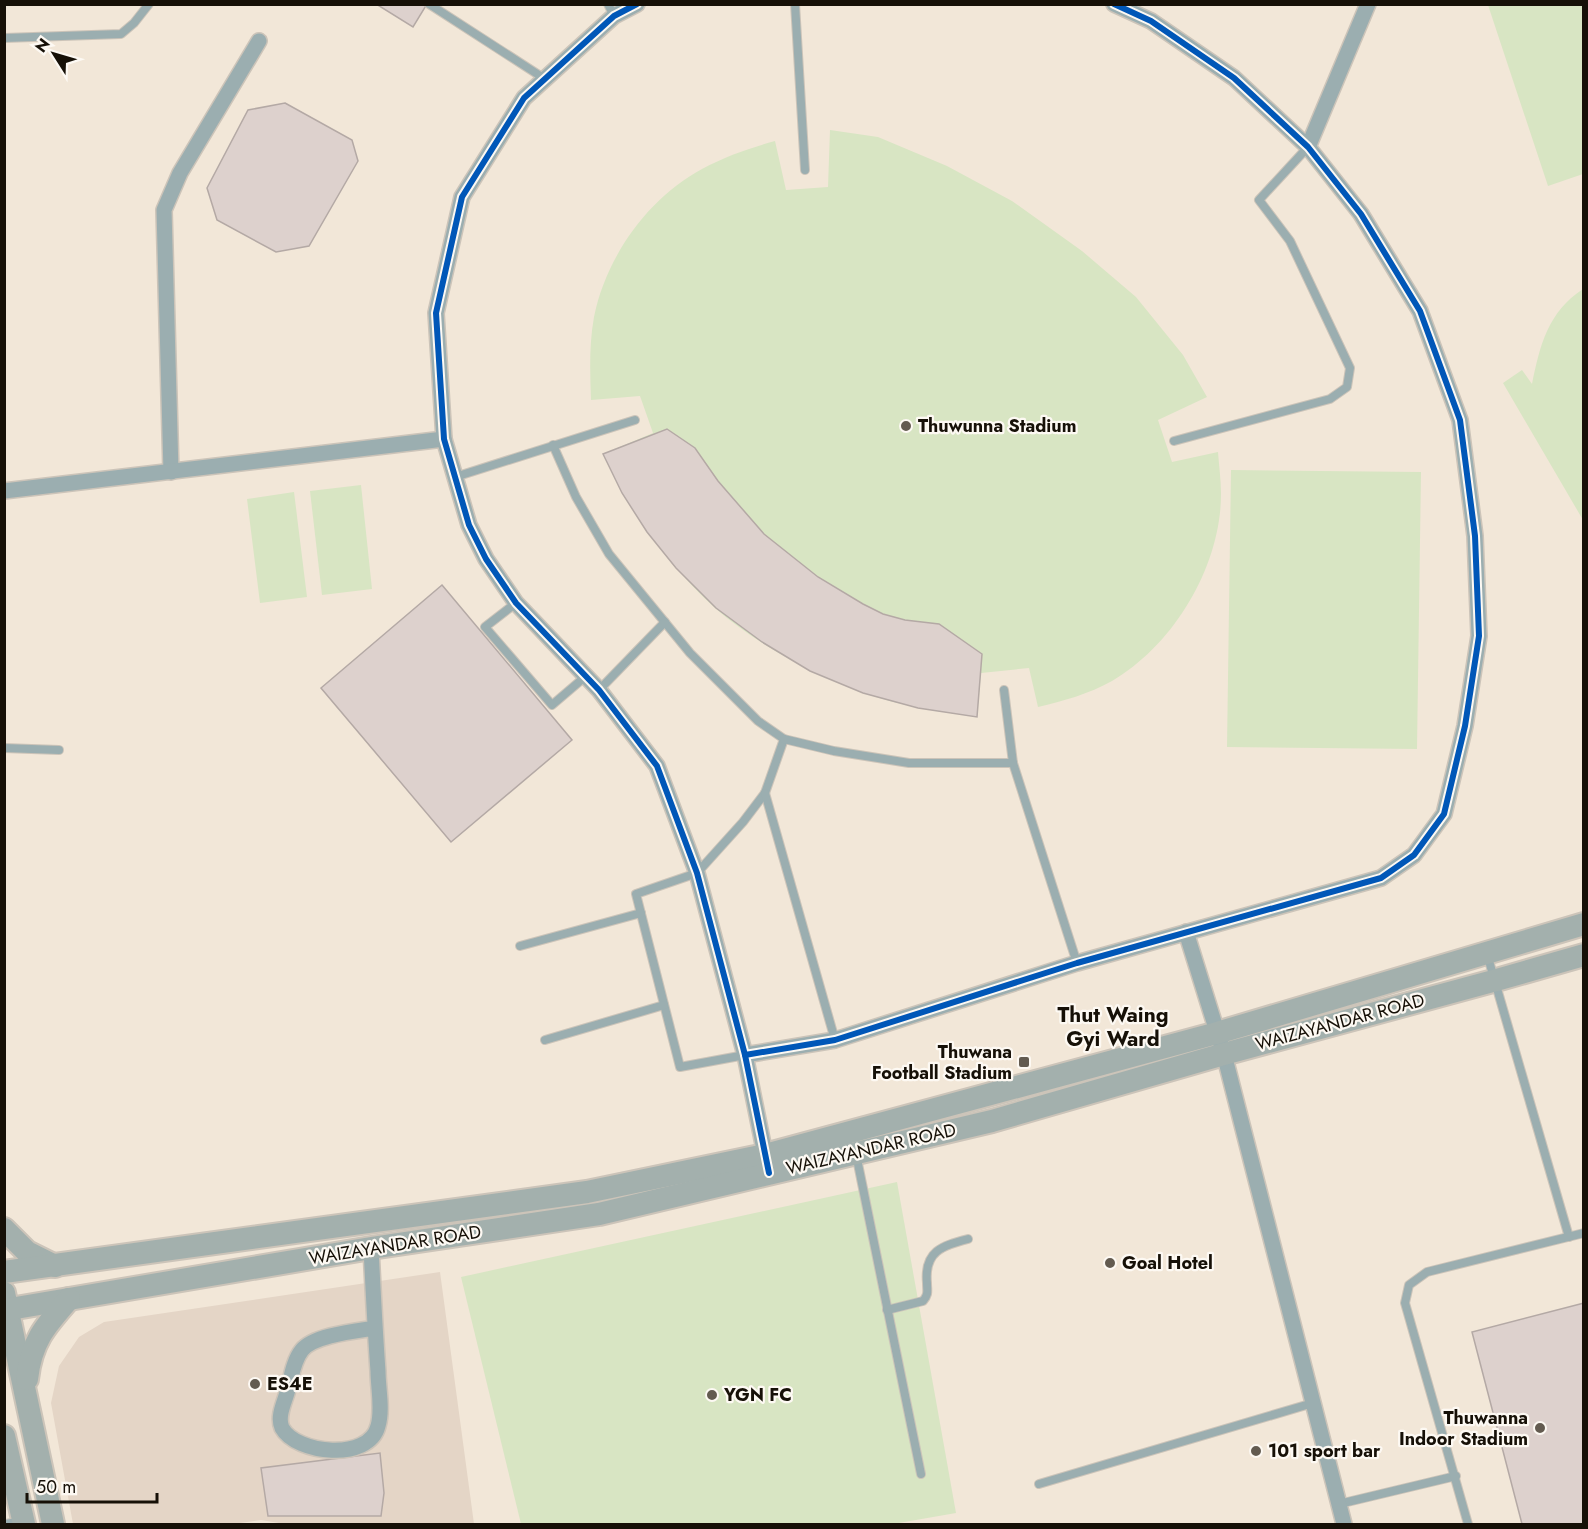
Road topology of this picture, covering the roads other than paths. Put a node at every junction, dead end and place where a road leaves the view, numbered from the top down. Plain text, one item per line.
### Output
1 (149, 4) edge
2 (429, 4) edge
3 (637, 4) edge
4 (795, 4) edge
5 (1114, 4) edge
6 (1368, 4) edge
7 (611, 10) edge
8 (4, 38) edge
9 (259, 41) dead end
10 (545, 79) junction
11 (1308, 147) junction
12 (805, 170) dead end
13 (635, 420) dead end
14 (444, 439) junction
15 (1174, 441) dead end
16 (553, 445) junction
17 (171, 472) junction
18 (455, 477) junction
19 (4, 491) edge
20 (516, 603) junction
21 (665, 622) junction
22 (586, 676) junction
23 (599, 690) junction
24 (1004, 690) dead end
25 (784, 739) junction
26 (4, 748) edge
27 (59, 750) dead end
28 (1013, 763) junction
29 (765, 793) junction
30 (697, 873) junction
31 (641, 913) junction
32 (1584, 924) edge
33 (1186, 932) junction
34 (1548, 935) junction
35 (520, 946) dead end
36 (1486, 953) junction
37 (1584, 955) edge
38 (1556, 962) junction
39 (1077, 963) junction
40 (1493, 981) junction
41 (664, 1005) junction
42 (545, 1040) dead end
43 (835, 1040) junction
44 (1220, 1043) junction
45 (745, 1055) junction
46 (855, 1153) junction
47 (767, 1164) junction
48 (4, 1229) edge
49 (1584, 1233) edge
50 (1569, 1237) junction
51 (968, 1239) dead end
52 (371, 1248) junction
53 (55, 1266) junction
54 (4, 1272) edge
55 (69, 1299) junction
56 (6, 1304) edge
57 (887, 1310) junction
58 (375, 1328) junction
59 (26, 1395) junction
60 (1313, 1403) junction
61 (4, 1436) edge
62 (921, 1474) dead end
63 (1456, 1476) junction
64 (1039, 1484) dead end
65 (1339, 1504) junction
66 (18, 1523) edge
67 (53, 1524) edge
68 (1344, 1524) edge
69 (1468, 1524) edge

1 - 8 lane
2 - 10 lane
3 - 7 street
4 - 12 lane
5 - 11 street
6 - 11 street
7 - 10 street
9 - 17 street
10 - 14 street
11 - 15 lane
11 - 33 street
13 - 16 lane
14 - 17 street
14 - 18 street
16 - 18 lane
16 - 21 lane
17 - 19 street
18 - 20 street
20 - 22 street
20 - 22 lane
21 - 23 lane
21 - 25 lane
22 - 23 street
23 - 30 street
24 - 28 lane
25 - 28 lane
25 - 29 lane
26 - 27 lane
28 - 39 lane
29 - 30 lane
29 - 43 lane
30 - 31 lane
30 - 45 street
31 - 35 lane
31 - 41 lane
32 - 34 main road, WAIZAYANDAR ROAD
33 - 39 street
33 - 44 street
34 - 36 main road, WAIZAYANDAR ROAD
34 - 38 main road
36 - 40 lane
36 - 44 main road, WAIZAYANDAR ROAD
37 - 38 main road, WAIZAYANDAR ROAD
38 - 40 main road, WAIZAYANDAR ROAD
39 - 43 street
40 - 44 main road, WAIZAYANDAR ROAD
40 - 50 lane
41 - 42 lane
41 - 45 lane
43 - 45 street
44 - 46 main road, WAIZAYANDAR ROAD
44 - 47 main road, WAIZAYANDAR ROAD
44 - 60 street
45 - 47 street
46 - 47 main road, WAIZAYANDAR ROAD
46 - 57 lane
47 - 52 main road, WAIZAYANDAR ROAD
47 - 53 main road, WAIZAYANDAR ROAD
48 - 53 main road
49 - 50 lane
50 - 63 lane
51 - 57 lane
52 - 55 main road, WAIZAYANDAR ROAD
52 - 58 street
53 - 54 main road, WAIZAYANDAR ROAD
55 - 56 main road, WAIZAYANDAR ROAD
55 - 59 main road
56 - 59 main road
57 - 62 lane
58 - 58 street
59 - 67 main road
60 - 64 lane
60 - 65 street
61 - 66 main road
63 - 65 lane
63 - 69 lane
65 - 68 street

